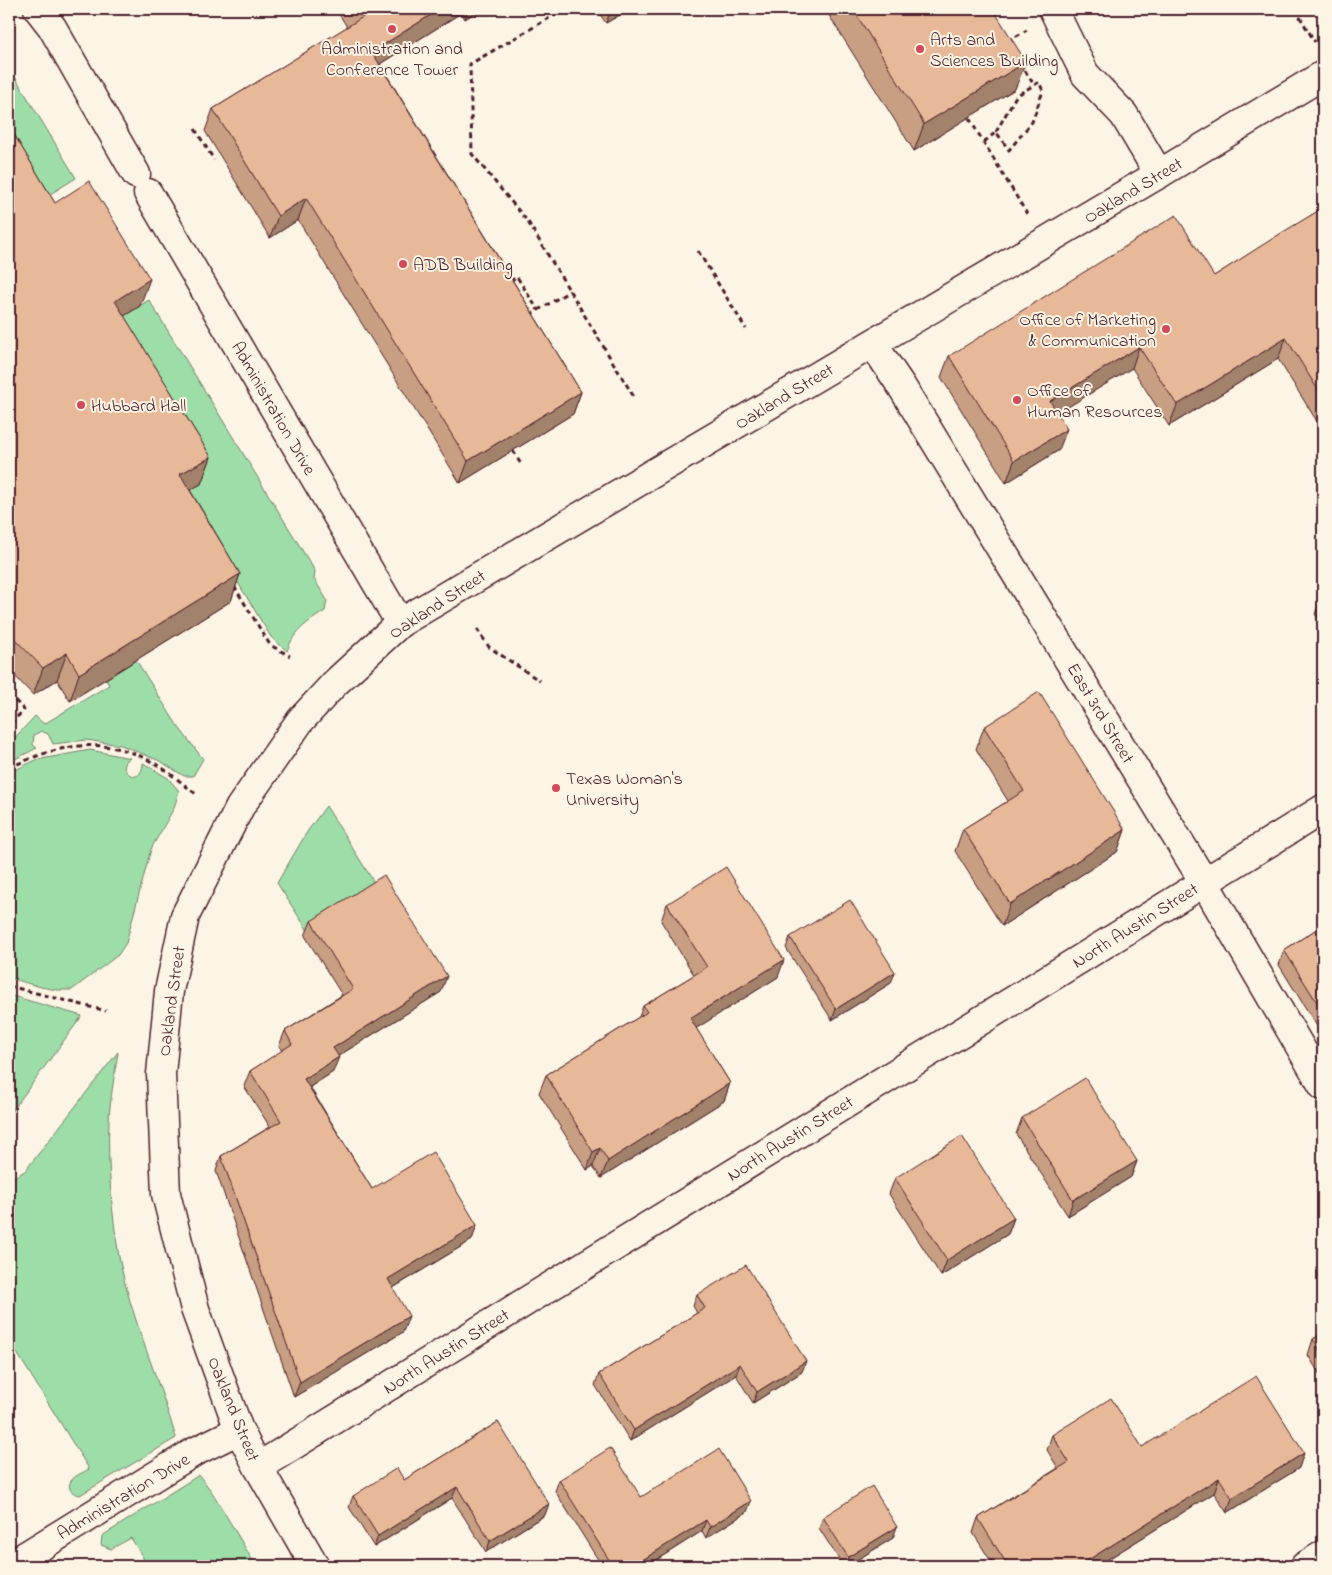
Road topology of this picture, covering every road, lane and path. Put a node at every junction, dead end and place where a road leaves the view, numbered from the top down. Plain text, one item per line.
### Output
1 (38, 9) edge
2 (565, 9) edge
3 (1053, 9) edge
4 (1295, 9) edge
5 (1014, 38) edge
6 (1314, 42) dead end
7 (1012, 49) edge
8 (1017, 56) edge
9 (1323, 75) edge
10 (1034, 85) junction
11 (969, 118) edge
12 (195, 129) dead end
13 (996, 132) junction
14 (984, 142) junction
15 (214, 160) dead end
16 (1160, 174) junction
17 (1021, 204) dead end
18 (698, 250) dead end
19 (503, 285) edge
20 (570, 291) junction
21 (538, 310) junction
22 (524, 319) edge
23 (746, 329) dead end
24 (873, 344) junction
25 (634, 397) dead end
26 (513, 451) edge
27 (522, 466) edge
28 (228, 578) edge
29 (400, 623) junction
30 (477, 629) dead end
31 (290, 656) dead end
32 (540, 681) dead end
33 (9, 694) edge
34 (9, 725) edge
35 (9, 768) edge
36 (196, 794) dead end
37 (1323, 808) edge
38 (1204, 882) junction
39 (9, 986) edge
40 (106, 1011) dead end
41 (1323, 1086) edge
42 (239, 1430) junction
43 (258, 1467) junction
44 (1323, 1555) edge
45 (9, 1566) edge
46 (315, 1566) edge
47 (1305, 1566) edge

1 - 29 street, Administration Drive
2 - 20 path
3 - 16 street
4 - 6 path
5 - 7 path
8 - 10 path
9 - 16 street, Oakland Street
10 - 13 path
10 - 13 path
11 - 14 path
12 - 15 path
13 - 14 path
14 - 17 path
16 - 24 street, Oakland Street
18 - 23 path
19 - 21 path
20 - 21 path
20 - 25 path
21 - 22 path
24 - 29 street, Oakland Street
24 - 38 street, East 3rd Street
26 - 27 path
28 - 31 path
29 - 42 street, Oakland Street
30 - 32 path
33 - 34 path
35 - 36 path
37 - 38 street, North Austin Street
38 - 41 street, East 3rd Street
38 - 43 street, North Austin Street
39 - 40 path
42 - 43 street, Oakland Street
42 - 45 street, Administration Drive
43 - 46 street, Oakland Street
44 - 47 street

